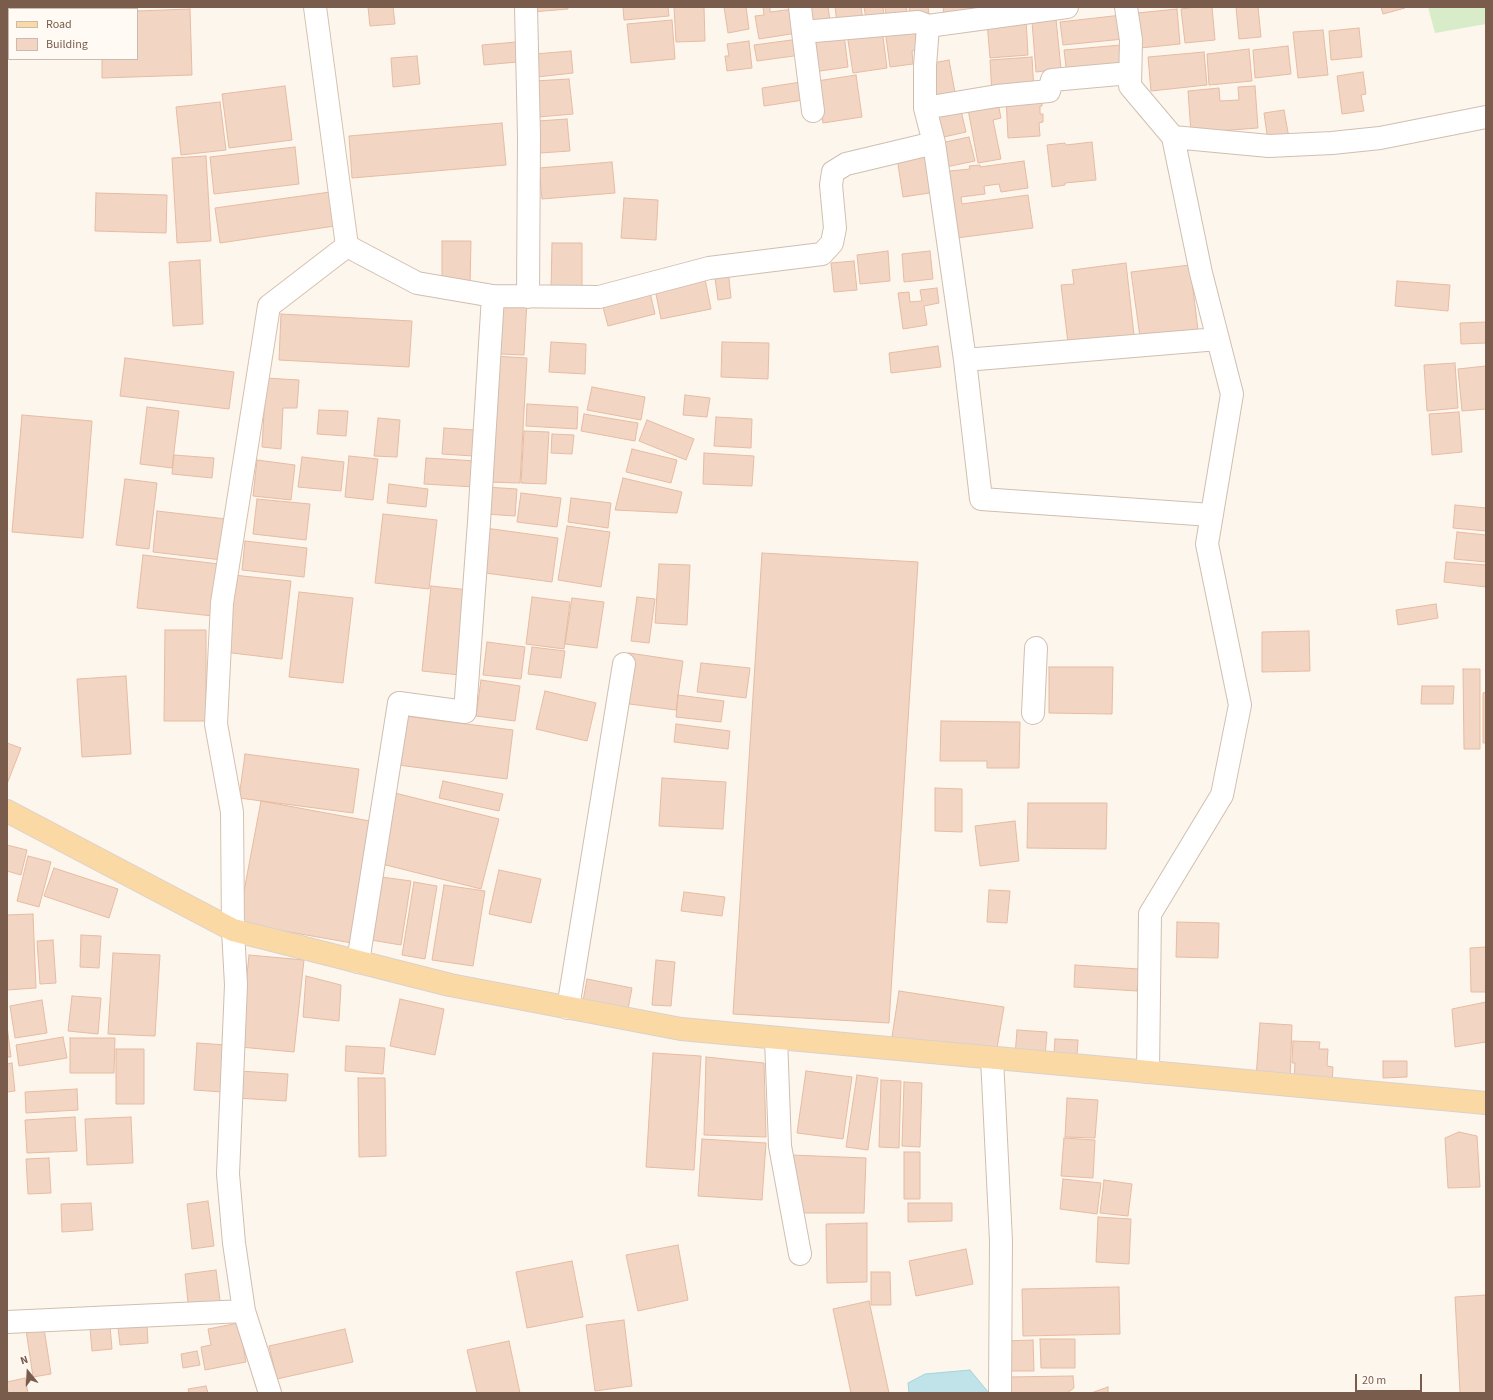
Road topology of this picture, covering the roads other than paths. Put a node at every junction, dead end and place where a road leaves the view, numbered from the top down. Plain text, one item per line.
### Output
1 (315, 7) edge
2 (526, 7) edge
3 (800, 7) edge
4 (1067, 7) edge
5 (1126, 7) edge
6 (928, 26) junction
7 (803, 32) junction
8 (1130, 73) junction
9 (925, 108) junction
10 (812, 111) dead end
11 (1486, 117) edge
12 (1173, 137) junction
13 (934, 144) junction
14 (347, 246) junction
15 (493, 296) junction
16 (528, 297) junction
17 (1218, 339) junction
18 (966, 360) junction
19 (1211, 515) junction
20 (1036, 648) dead end
21 (624, 664) dead end
22 (1033, 713) dead end
23 (7, 811) edge
24 (233, 930) junction
25 (358, 962) junction
26 (568, 1008) junction
27 (776, 1038) junction
28 (992, 1058) junction
29 (1148, 1072) junction
30 (1486, 1103) edge
31 (800, 1254) dead end
32 (244, 1311) junction
33 (7, 1322) edge
34 (270, 1393) edge
35 (1000, 1393) edge

1 - 14 street
2 - 16 street
3 - 7 street
4 - 6 street
5 - 8 street
6 - 7 street
6 - 9 street
7 - 10 street
8 - 9 street
8 - 12 street
9 - 13 street
11 - 12 street
12 - 17 street
13 - 16 street
13 - 18 street
14 - 15 street
14 - 24 street
15 - 16 street
15 - 25 street
17 - 18 street
17 - 19 street
18 - 19 street
19 - 29 street
20 - 22 street
21 - 26 street
23 - 24 main road
24 - 25 main road
24 - 32 street
25 - 26 main road
26 - 27 main road
27 - 28 main road
27 - 31 street
28 - 29 main road
28 - 35 street
29 - 30 main road
32 - 33 street
32 - 34 street

